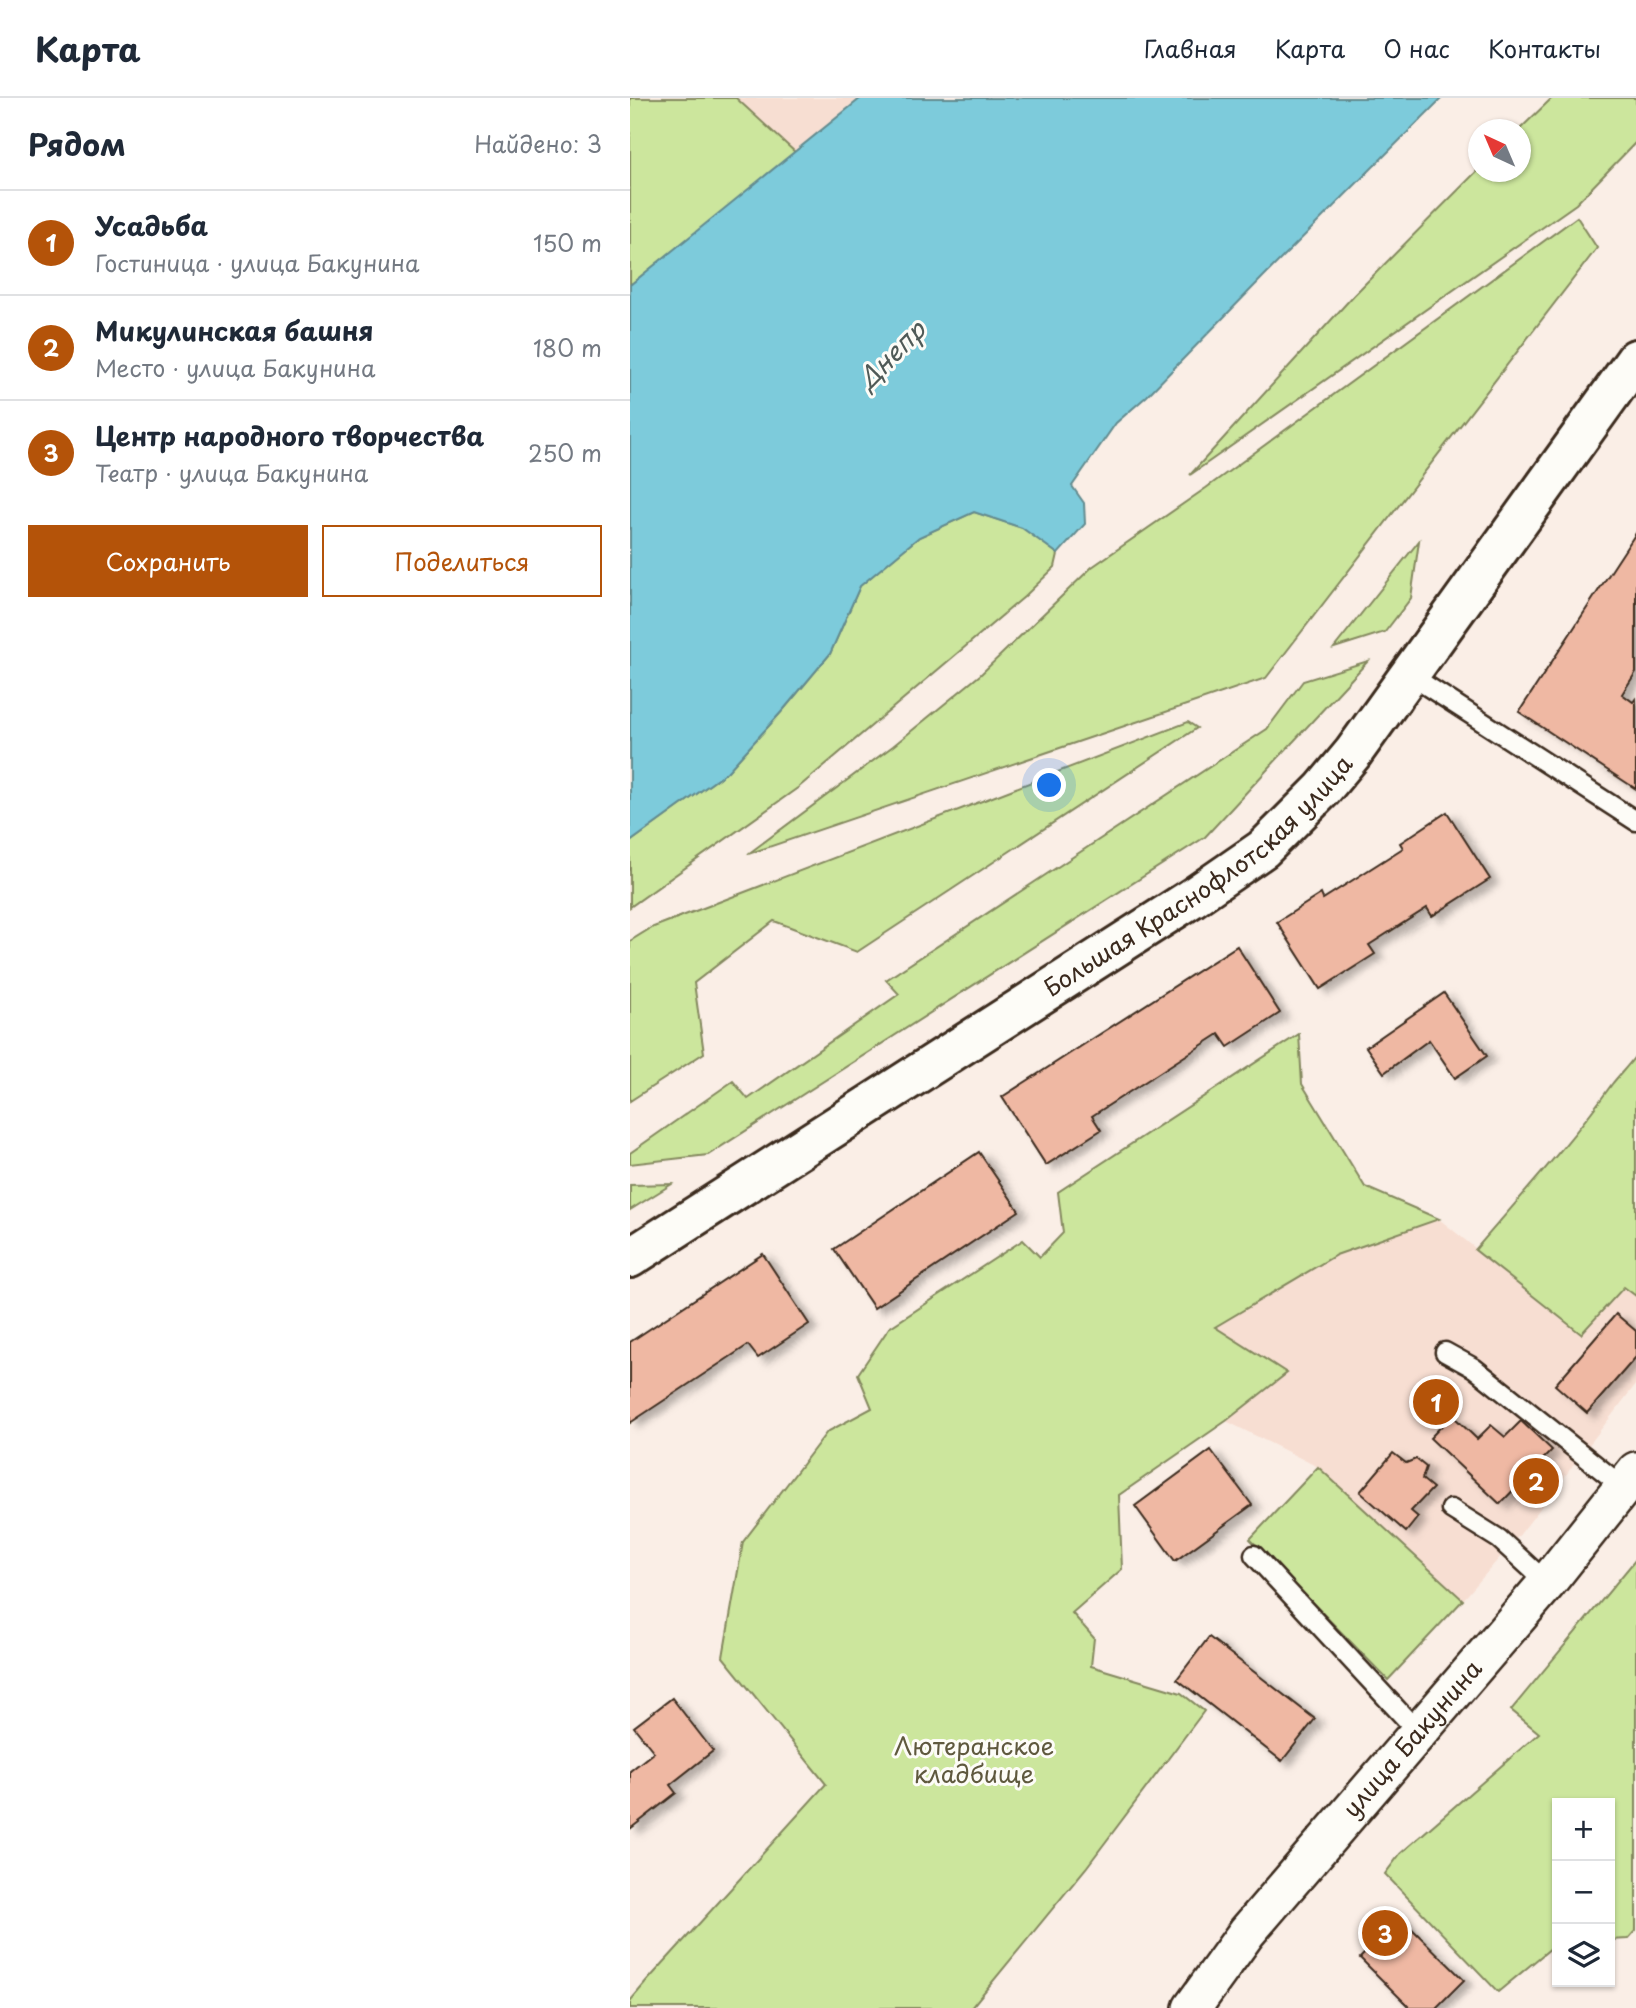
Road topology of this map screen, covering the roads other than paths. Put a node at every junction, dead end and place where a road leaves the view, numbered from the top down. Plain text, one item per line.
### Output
1 (1636, 359) edge
2 (1410, 675) junction
3 (1636, 821) edge
4 (630, 1258) edge
5 (1445, 1352) dead end
6 (1630, 1479) edge
7 (1451, 1509) dead end
8 (1254, 1555) dead end
9 (1547, 1583) junction
10 (1419, 1733) junction
11 (1192, 2008) edge

1 - 2 main road, Большая Краснофлотская улица
2 - 3 lane
2 - 4 main road, Большая Краснофлотская улица
5 - 6 lane
6 - 9 street, улица Бакунина
7 - 9 lane
8 - 10 lane
9 - 10 street, улица Бакунина
10 - 11 street, улица Бакунина

